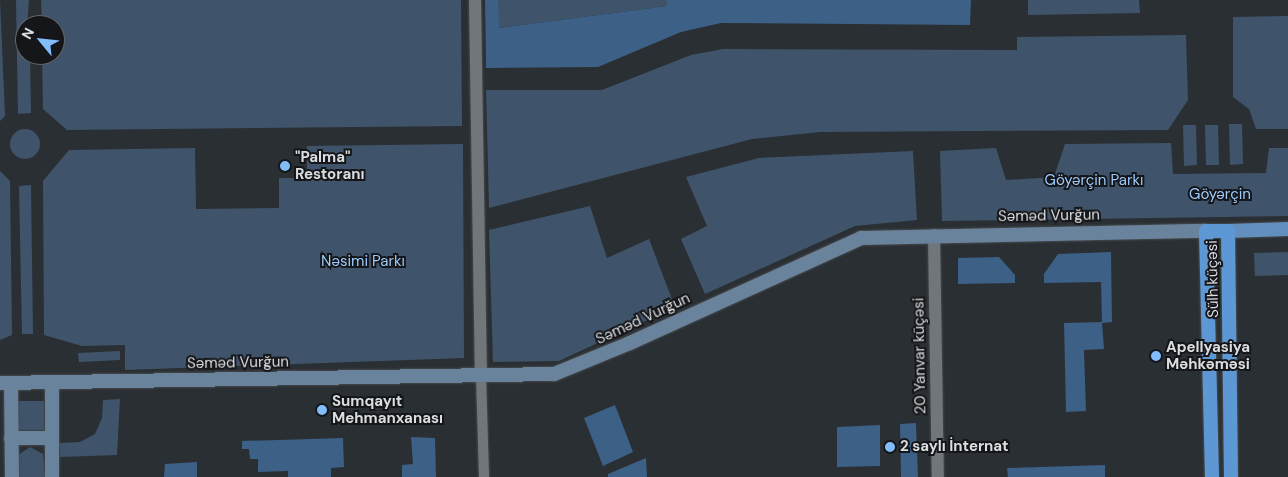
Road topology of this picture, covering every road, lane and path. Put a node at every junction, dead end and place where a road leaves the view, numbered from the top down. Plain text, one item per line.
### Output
1 (475, 0) edge
2 (1288, 228) edge
3 (1206, 231) junction
4 (1228, 231) junction
5 (934, 235) junction
6 (481, 375) junction
7 (5, 383) edge
8 (52, 383) junction
9 (11, 438) junction
10 (52, 438) junction
11 (12, 477) edge
12 (52, 477) edge
13 (484, 477) edge
14 (938, 477) edge
15 (1212, 477) edge
16 (1231, 477) edge

1 - 6 street
2 - 4 main road, Səməd Vurğun
3 - 4 highway, Səməd Vurğun
3 - 5 main road, Səməd Vurğun
3 - 15 highway, Sülh küçəsi
4 - 16 highway, Sülh küçəsi
5 - 6 main road, Səməd Vurğun
5 - 14 street, 20 Yanvar küçəsi
6 - 8 main road, Səməd Vurğun
6 - 13 street
7 - 8 main road, Səməd Vurğun
7 - 9 main road
8 - 10 main road
9 - 10 main road
9 - 11 main road
10 - 12 main road

